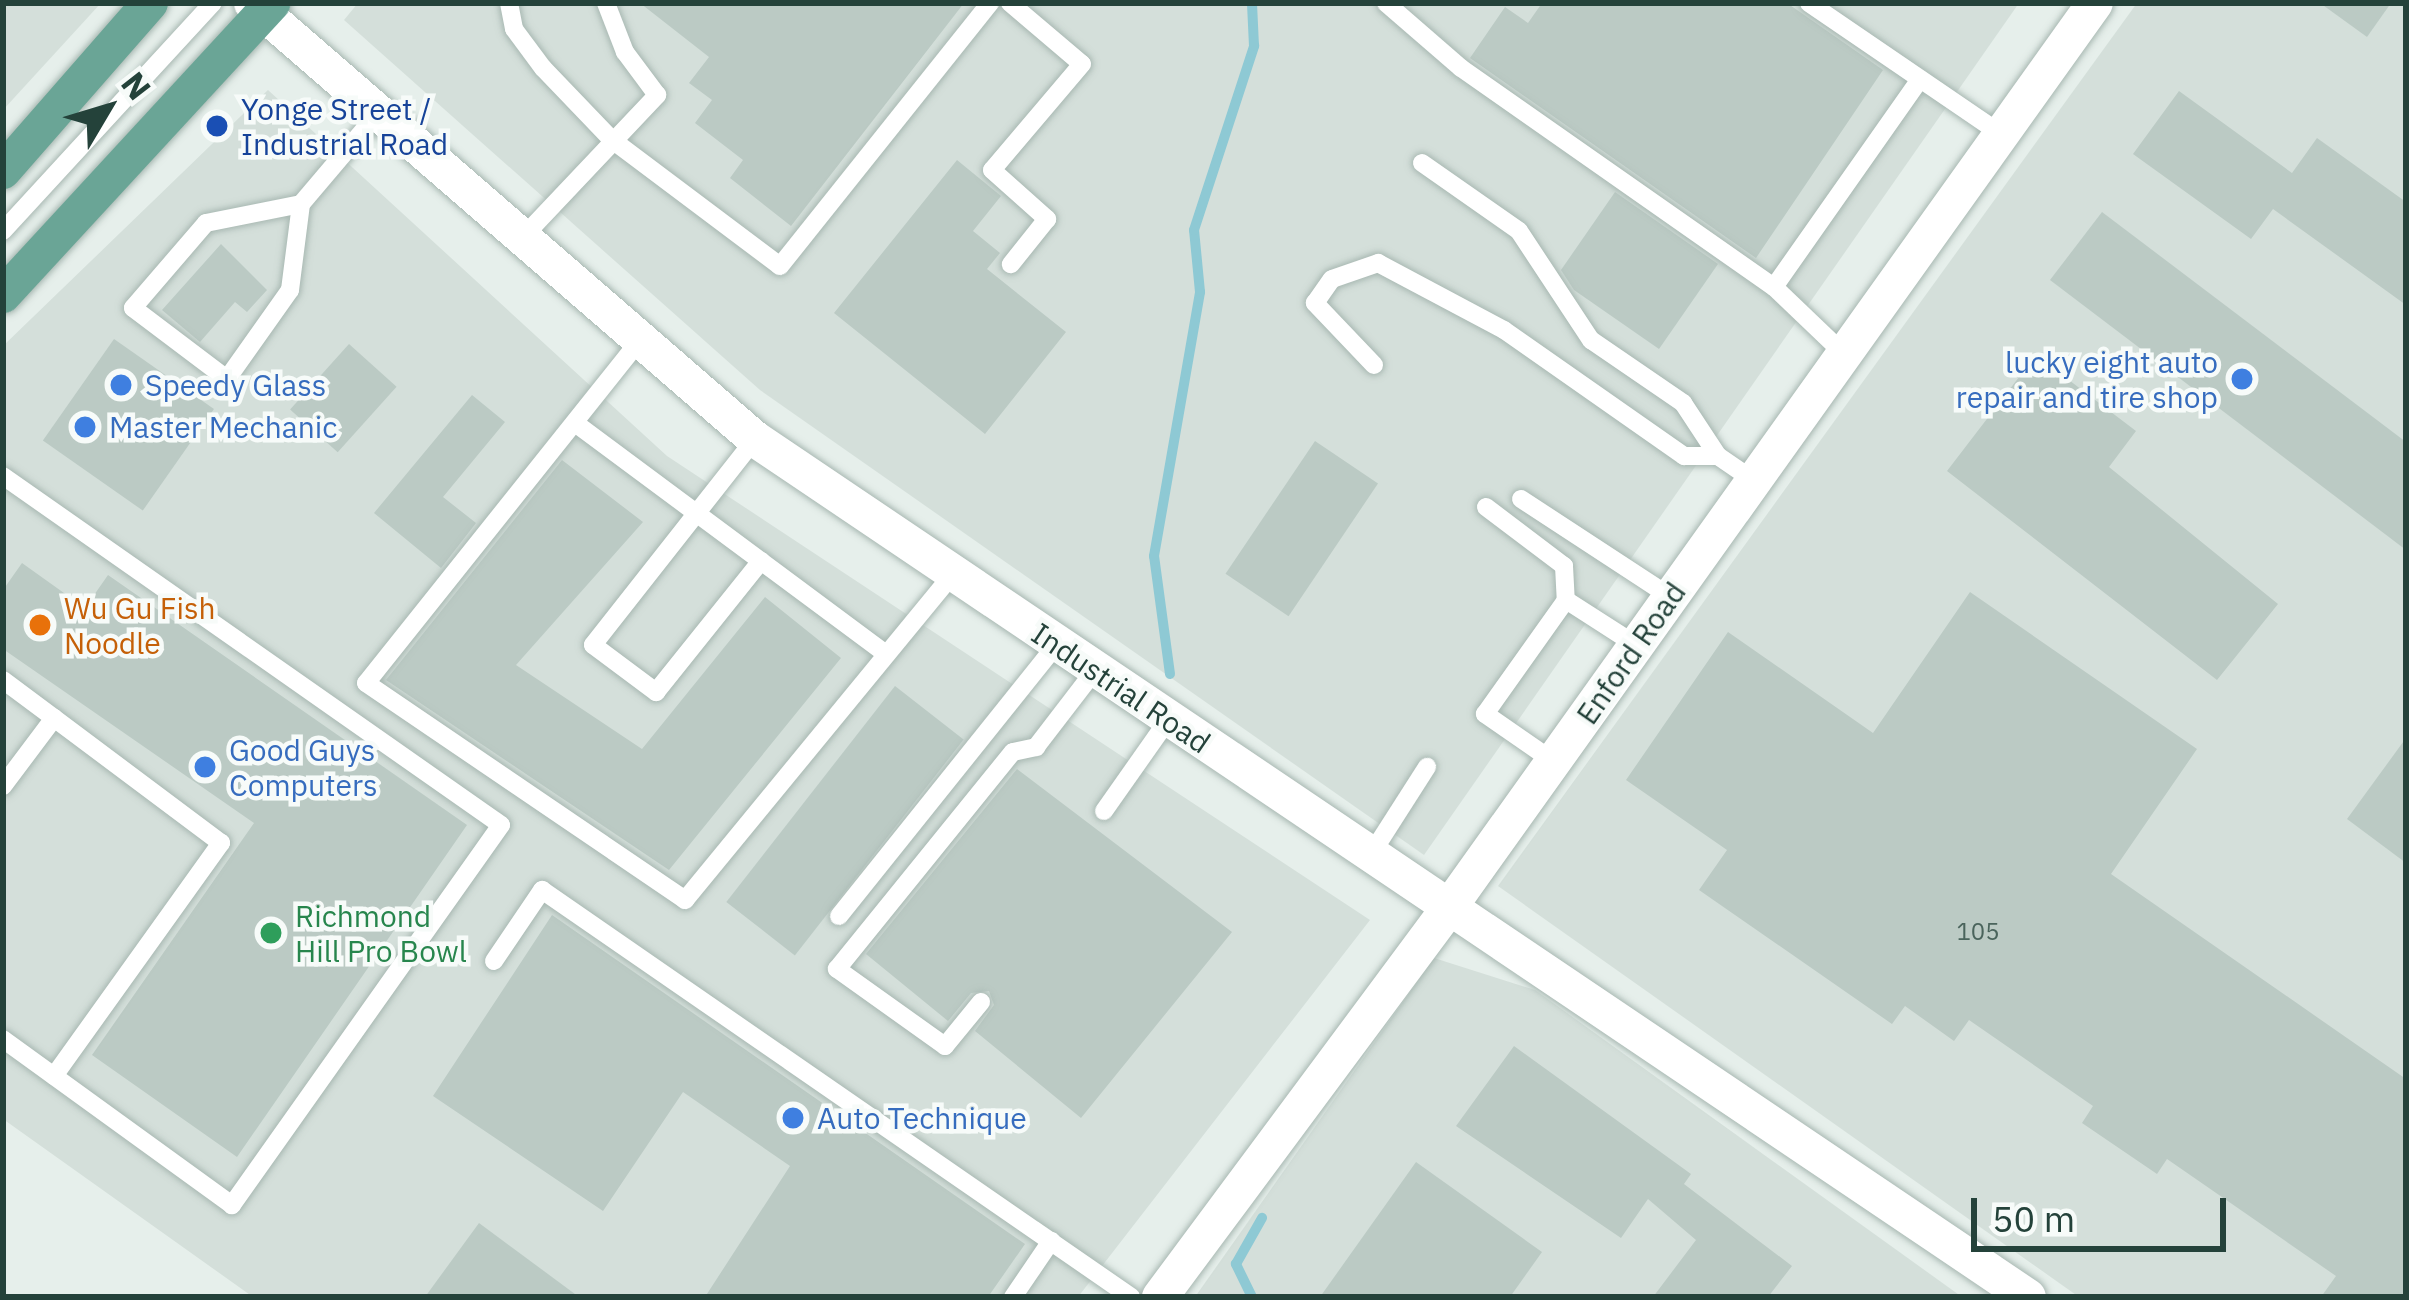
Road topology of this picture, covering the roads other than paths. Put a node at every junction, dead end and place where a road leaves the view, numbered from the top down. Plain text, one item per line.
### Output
1 (150, 3) edge
2 (213, 3) edge
3 (508, 3) edge
4 (606, 3) edge
5 (991, 3) edge
6 (1010, 3) edge
7 (1386, 3) edge
8 (1809, 3) edge
9 (2095, 3) edge
10 (262, 6) edge
11 (1920, 79) junction
12 (380, 111) junction
13 (2001, 134) junction
14 (611, 140) junction
15 (1422, 163) dead end
16 (3, 171) edge
17 (301, 204) junction
18 (3, 231) edge
19 (522, 238) junction
20 (1011, 264) dead end
21 (1774, 287) junction
22 (3, 295) edge
23 (640, 340) junction
24 (1844, 354) junction
25 (1374, 365) dead end
26 (575, 422) junction
27 (754, 439) junction
28 (1718, 456) junction
29 (1754, 480) junction
30 (6, 486) edge
31 (1521, 499) dead end
32 (1486, 507) dead end
33 (696, 513) junction
34 (761, 561) junction
35 (953, 574) junction
36 (1670, 597) junction
37 (1566, 600) junction
38 (1057, 644) junction
39 (1636, 645) junction
40 (885, 653) junction
41 (1095, 670) junction
42 (3, 680) edge
43 (54, 718) junction
44 (1168, 720) junction
45 (1553, 761) junction
46 (1427, 767) dead end
47 (3, 786) edge
48 (524, 790) junction
49 (1104, 811) dead end
50 (501, 825) junction
51 (1370, 856) junction
52 (1448, 909) junction
53 (838, 916) dead end
54 (494, 961) dead end
55 (981, 1002) dead end
56 (3, 1039) edge
57 (54, 1076) junction
58 (1051, 1241) junction
59 (1012, 1297) edge
60 (1131, 1297) edge
61 (1160, 1297) edge
62 (2028, 1297) edge

1 - 16 main road
2 - 18 lane
3 - 14 lane
4 - 14 lane
5 - 14 lane
6 - 20 lane
7 - 21 lane
8 - 11 lane
9 - 13 street, Enford Road
10 - 12 street, Industrial Road
10 - 22 main road
11 - 13 lane
11 - 21 lane
12 - 17 lane
12 - 19 street, Industrial Road
13 - 24 street, Enford Road
14 - 19 lane
15 - 28 lane
17 - 17 lane
19 - 23 street, Industrial Road
21 - 24 lane
23 - 26 lane
23 - 27 street, Industrial Road
24 - 29 street, Enford Road
25 - 28 lane
26 - 33 lane
26 - 48 lane
27 - 33 lane
27 - 35 street, Industrial Road
28 - 29 lane
29 - 36 street, Enford Road
30 - 50 lane
31 - 36 lane
32 - 37 lane
33 - 34 lane
33 - 34 lane
34 - 40 lane
35 - 38 street, Industrial Road
35 - 40 lane
36 - 39 street, Enford Road
37 - 39 lane
37 - 45 lane
38 - 41 street, Industrial Road
38 - 53 lane
39 - 45 street, Enford Road
40 - 48 lane
41 - 44 street, Industrial Road
41 - 55 lane
42 - 43 lane
43 - 47 lane
43 - 57 lane
44 - 49 lane
44 - 51 street, Industrial Road
45 - 52 street, Enford Road
46 - 51 lane
48 - 50 lane
50 - 57 lane
51 - 52 street, Industrial Road
52 - 61 street, Enford Road
52 - 62 street, Industrial Road
54 - 58 lane
56 - 57 lane
58 - 59 lane
58 - 60 lane

